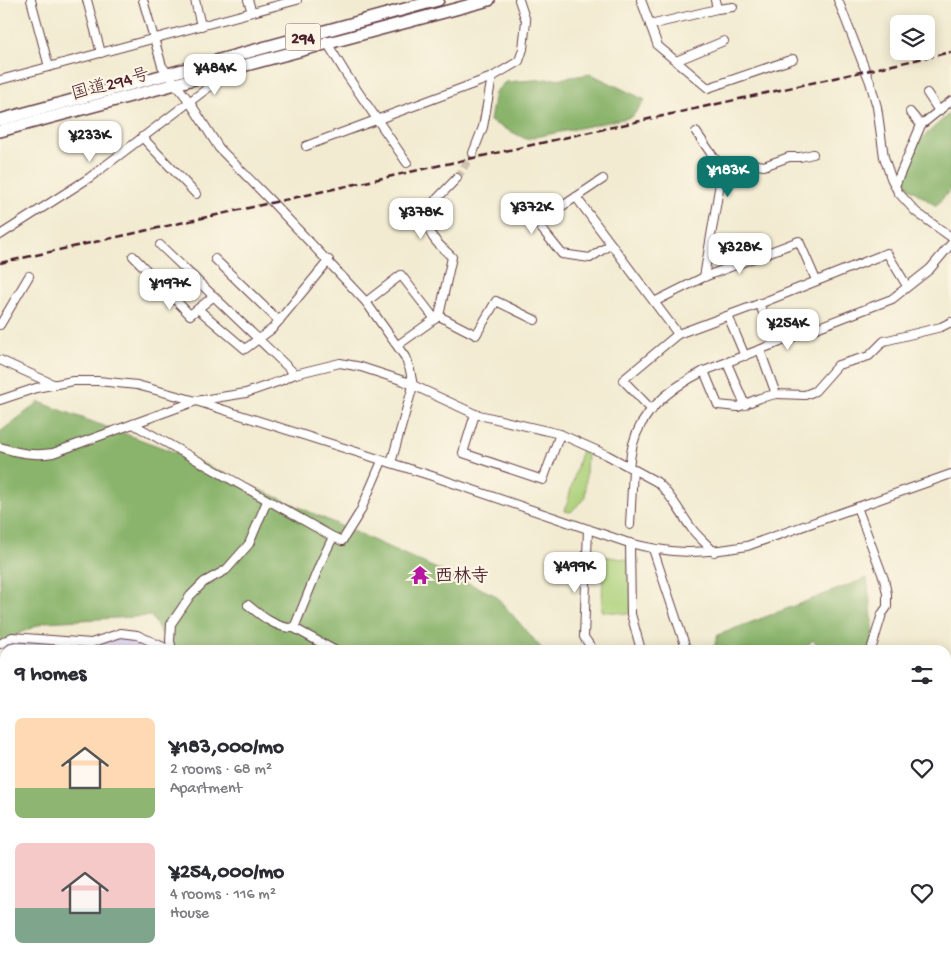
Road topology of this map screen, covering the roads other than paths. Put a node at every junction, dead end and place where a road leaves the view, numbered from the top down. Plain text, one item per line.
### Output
1 (31, 0) edge
2 (87, 0) edge
3 (143, 0) edge
4 (194, 0) edge
5 (248, 0) edge
6 (297, 0) edge
7 (438, 0) edge
8 (489, 0) edge
9 (519, 0) edge
10 (641, 0) edge
11 (715, 0) edge
12 (838, 0) edge
13 (458, 4) edge
14 (733, 6) dead end
15 (717, 9) junction
16 (252, 12) junction
17 (650, 25) junction
18 (201, 26) junction
19 (323, 32) junction
20 (153, 39) junction
21 (724, 41) dead end
22 (327, 44) junction
23 (101, 53) junction
24 (793, 59) dead end
25 (676, 61) junction
26 (49, 67) junction
27 (217, 73) junction
28 (168, 74) junction
29 (492, 78) junction
30 (0, 80) edge
31 (176, 84) junction
32 (927, 93) dead end
33 (189, 101) junction
34 (951, 101) edge
35 (939, 111) junction
36 (910, 112) dead end
37 (376, 119) junction
38 (0, 120) edge
39 (922, 125) junction
40 (0, 131) edge
41 (696, 132) dead end
42 (142, 137) junction
43 (306, 146) dead end
44 (474, 153) tunnel mouth
45 (813, 154) dead end
46 (407, 163) dead end
47 (721, 177) junction
48 (457, 178) tunnel mouth
49 (603, 179) dead end
50 (895, 186) junction
51 (196, 194) dead end
52 (576, 197) junction
53 (0, 235) edge
54 (951, 237) edge
55 (160, 244) dead end
56 (611, 244) junction
57 (951, 244) edge
58 (132, 256) dead end
59 (215, 259) dead end
60 (328, 260) junction
61 (29, 276) dead end
62 (704, 277) junction
63 (816, 280) junction
64 (907, 286) junction
65 (214, 296) junction
66 (366, 302) junction
67 (654, 302) junction
68 (758, 304) junction
69 (198, 309) junction
70 (728, 316) junction
71 (437, 317) junction
72 (535, 320) dead end
73 (279, 321) junction
74 (951, 322) edge
75 (0, 325) edge
76 (678, 334) junction
77 (259, 339) junction
78 (778, 343) junction
79 (398, 345) junction
80 (760, 350) junction
81 (745, 356) junction
82 (0, 360) edge
83 (727, 363) junction
84 (704, 371) junction
85 (295, 374) junction
86 (55, 384) junction
87 (413, 386) junction
88 (776, 394) junction
89 (0, 400) edge
90 (196, 400) junction
91 (745, 405) junction
92 (652, 410) junction
93 (475, 414) junction
94 (133, 424) junction
95 (560, 434) junction
96 (0, 447) edge
97 (382, 461) junction
98 (390, 463) junction
99 (631, 468) junction
100 (951, 474) edge
101 (267, 500) junction
102 (857, 507) junction
103 (630, 525) dead end
104 (588, 529) junction
105 (333, 537) junction
106 (630, 543) dead end
107 (653, 549) junction
108 (714, 552) junction
109 (248, 605) dead end
110 (294, 628) junction
111 (0, 644) edge
112 (160, 645) edge
113 (170, 645) edge
114 (325, 645) edge
115 (590, 645) edge
116 (640, 645) edge
117 (685, 645) edge
118 (873, 645) edge

1 - 26 street
2 - 23 street
3 - 20 street
4 - 18 street
5 - 16 street
6 - 16 street
7 - 19 highway, 国道294号 / 294
8 - 13 highway, 国道294号 / 294
9 - 29 street
10 - 17 street
11 - 15 street
12 - 50 street
13 - 22 highway, 国道294号 / 294
14 - 15 street
15 - 17 street
16 - 18 street
17 - 25 street
18 - 20 street
19 - 22 street
19 - 28 highway, 国道294号 / 294
20 - 23 street
20 - 28 street
21 - 25 street
22 - 27 highway, 国道294号 / 294
22 - 37 street
23 - 26 street
24 - 25 street
26 - 30 street
27 - 31 highway, 国道294号 / 294
27 - 33 street
28 - 31 street
28 - 38 highway, 国道294号 / 294
29 - 37 street
29 - 44 street
31 - 33 street
31 - 40 highway, 国道294号 / 294
32 - 35 street
33 - 42 street
33 - 60 street
34 - 35 street
35 - 39 street
36 - 39 street
37 - 43 street
37 - 46 street
39 - 50 street
41 - 47 street
42 - 51 street
42 - 53 street
45 - 47 street
47 - 62 street
48 - 71 street
49 - 52 street
50 - 54 street
52 - 56 street
52 - 56 street
55 - 65 street
56 - 67 street
57 - 64 street
58 - 69 street
59 - 73 street
60 - 66 street
60 - 73 street
61 - 75 street
62 - 63 street
62 - 67 street
63 - 64 street
63 - 68 street
64 - 78 street
65 - 69 street
65 - 77 street
66 - 71 street
66 - 79 street
67 - 76 street
68 - 70 street
68 - 78 street
69 - 77 street
70 - 76 street
70 - 81 street
71 - 72 street
71 - 79 street
73 - 77 street
74 - 88 street
76 - 92 street
77 - 85 street
78 - 80 street
79 - 87 street
80 - 81 street
80 - 88 street
81 - 83 street
82 - 86 street
83 - 84 street
83 - 91 street
84 - 91 street
84 - 92 street
85 - 87 street
85 - 90 street
86 - 89 street
86 - 90 street
87 - 93 street
87 - 98 street
88 - 91 street
90 - 94 street
90 - 97 street
92 - 99 street
93 - 95 street
93 - 95 street
94 - 96 street
94 - 101 street
95 - 99 street
97 - 98 street
97 - 105 street
98 - 104 street
99 - 103 street
99 - 108 street
100 - 102 street
101 - 105 street
101 - 113 street
102 - 108 street
102 - 118 street
104 - 107 street
104 - 115 street
105 - 110 street
106 - 116 street
107 - 108 street
107 - 117 street
109 - 110 street
110 - 114 street
111 - 112 street

